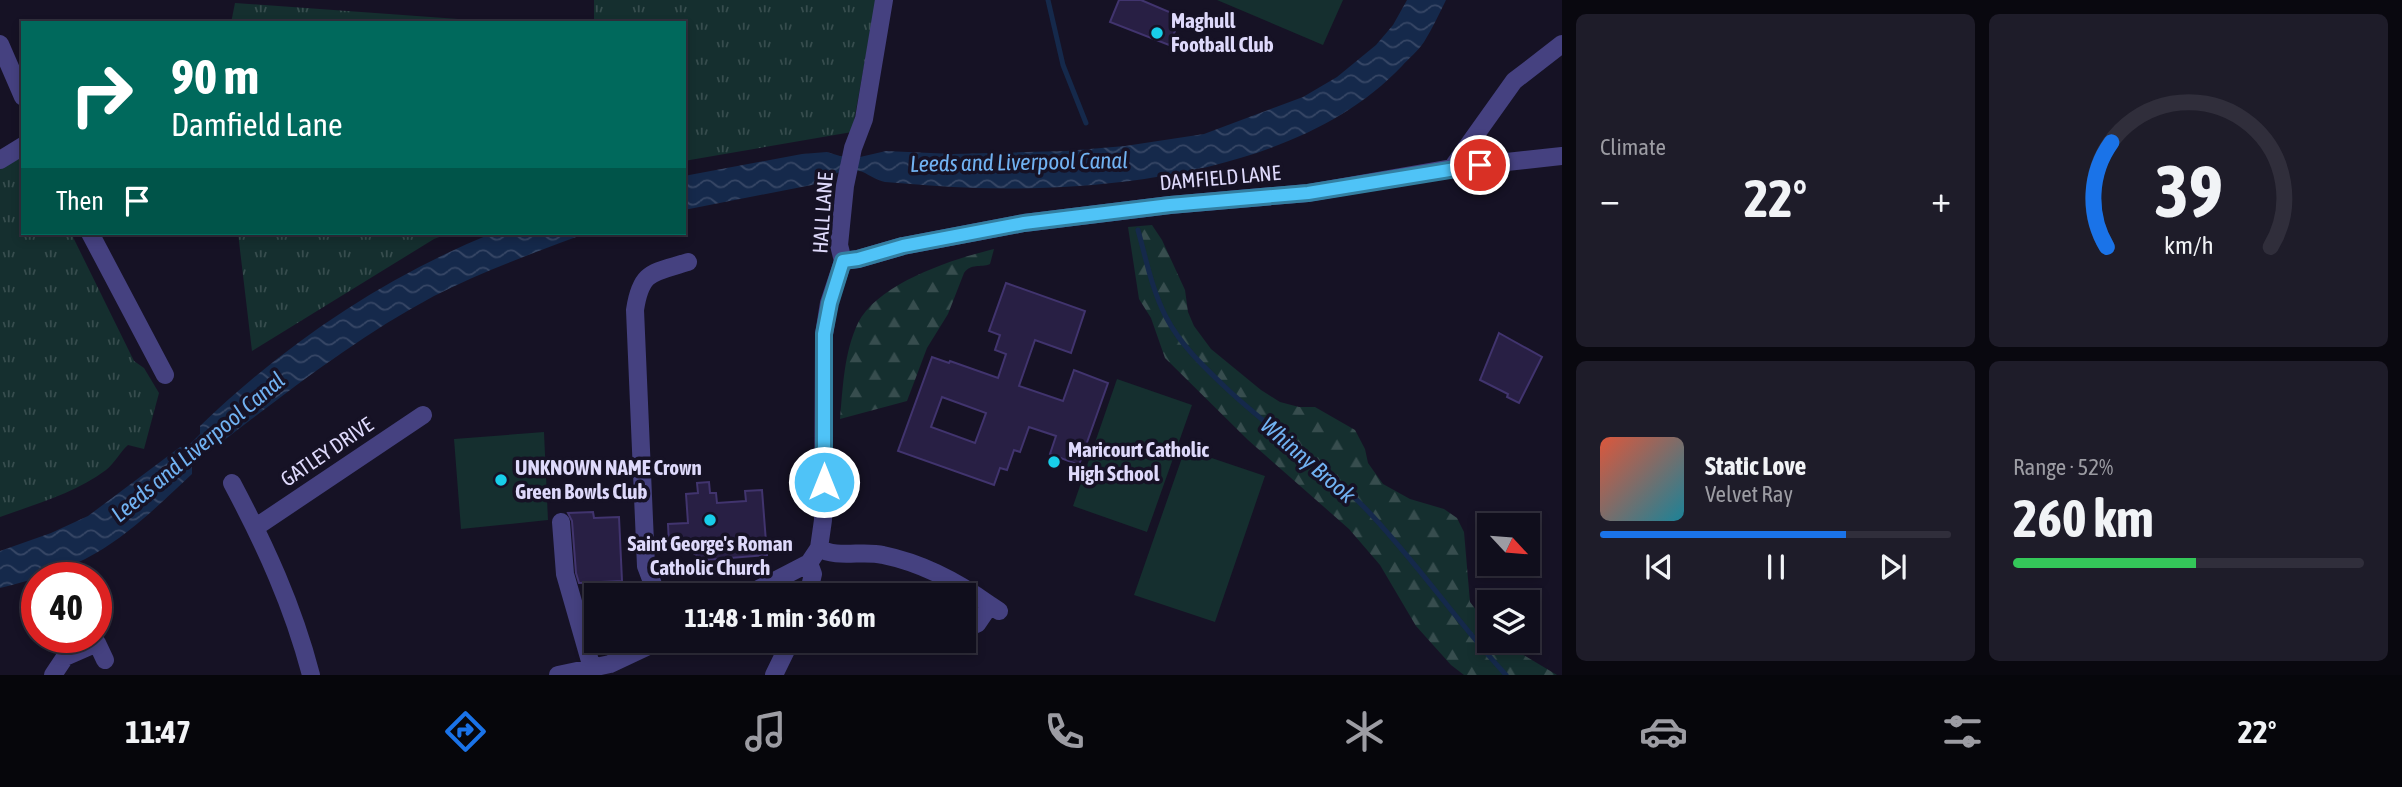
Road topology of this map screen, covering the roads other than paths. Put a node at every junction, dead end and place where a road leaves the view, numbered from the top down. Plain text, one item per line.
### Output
1 (884, 0) edge
2 (0, 44) edge
3 (1562, 44) edge
4 (21, 92) edge
5 (21, 147) edge
6 (1562, 156) edge
7 (0, 159) edge
8 (1452, 168) junction
9 (91, 235) edge
10 (843, 261) junction
11 (688, 262) dead end
12 (164, 375) dead end
13 (423, 415) dead end
14 (232, 483) dead end
15 (561, 522) dead end
16 (256, 527) junction
17 (814, 556) junction
18 (652, 583) edge
19 (768, 583) edge
20 (811, 583) edge
21 (977, 624) dead end
22 (638, 653) edge
23 (785, 653) edge
24 (105, 660) dead end
25 (588, 671) edge
26 (53, 675) edge
27 (311, 675) edge
28 (558, 675) edge
29 (774, 675) edge

1 - 10 street, HALL LANE
2 - 4 street
3 - 8 street
5 - 7 street
6 - 8 street, DAMFIELD LANE
8 - 10 street, DAMFIELD LANE
9 - 12 street
10 - 17 street, HALL LANE
11 - 18 street
13 - 16 street, GATLEY DRIVE
14 - 16 street
15 - 25 street
16 - 27 street
17 - 19 street
17 - 20 street, HALL LANE
17 - 21 street
22 - 25 street
23 - 29 street
24 - 26 street
25 - 28 street

